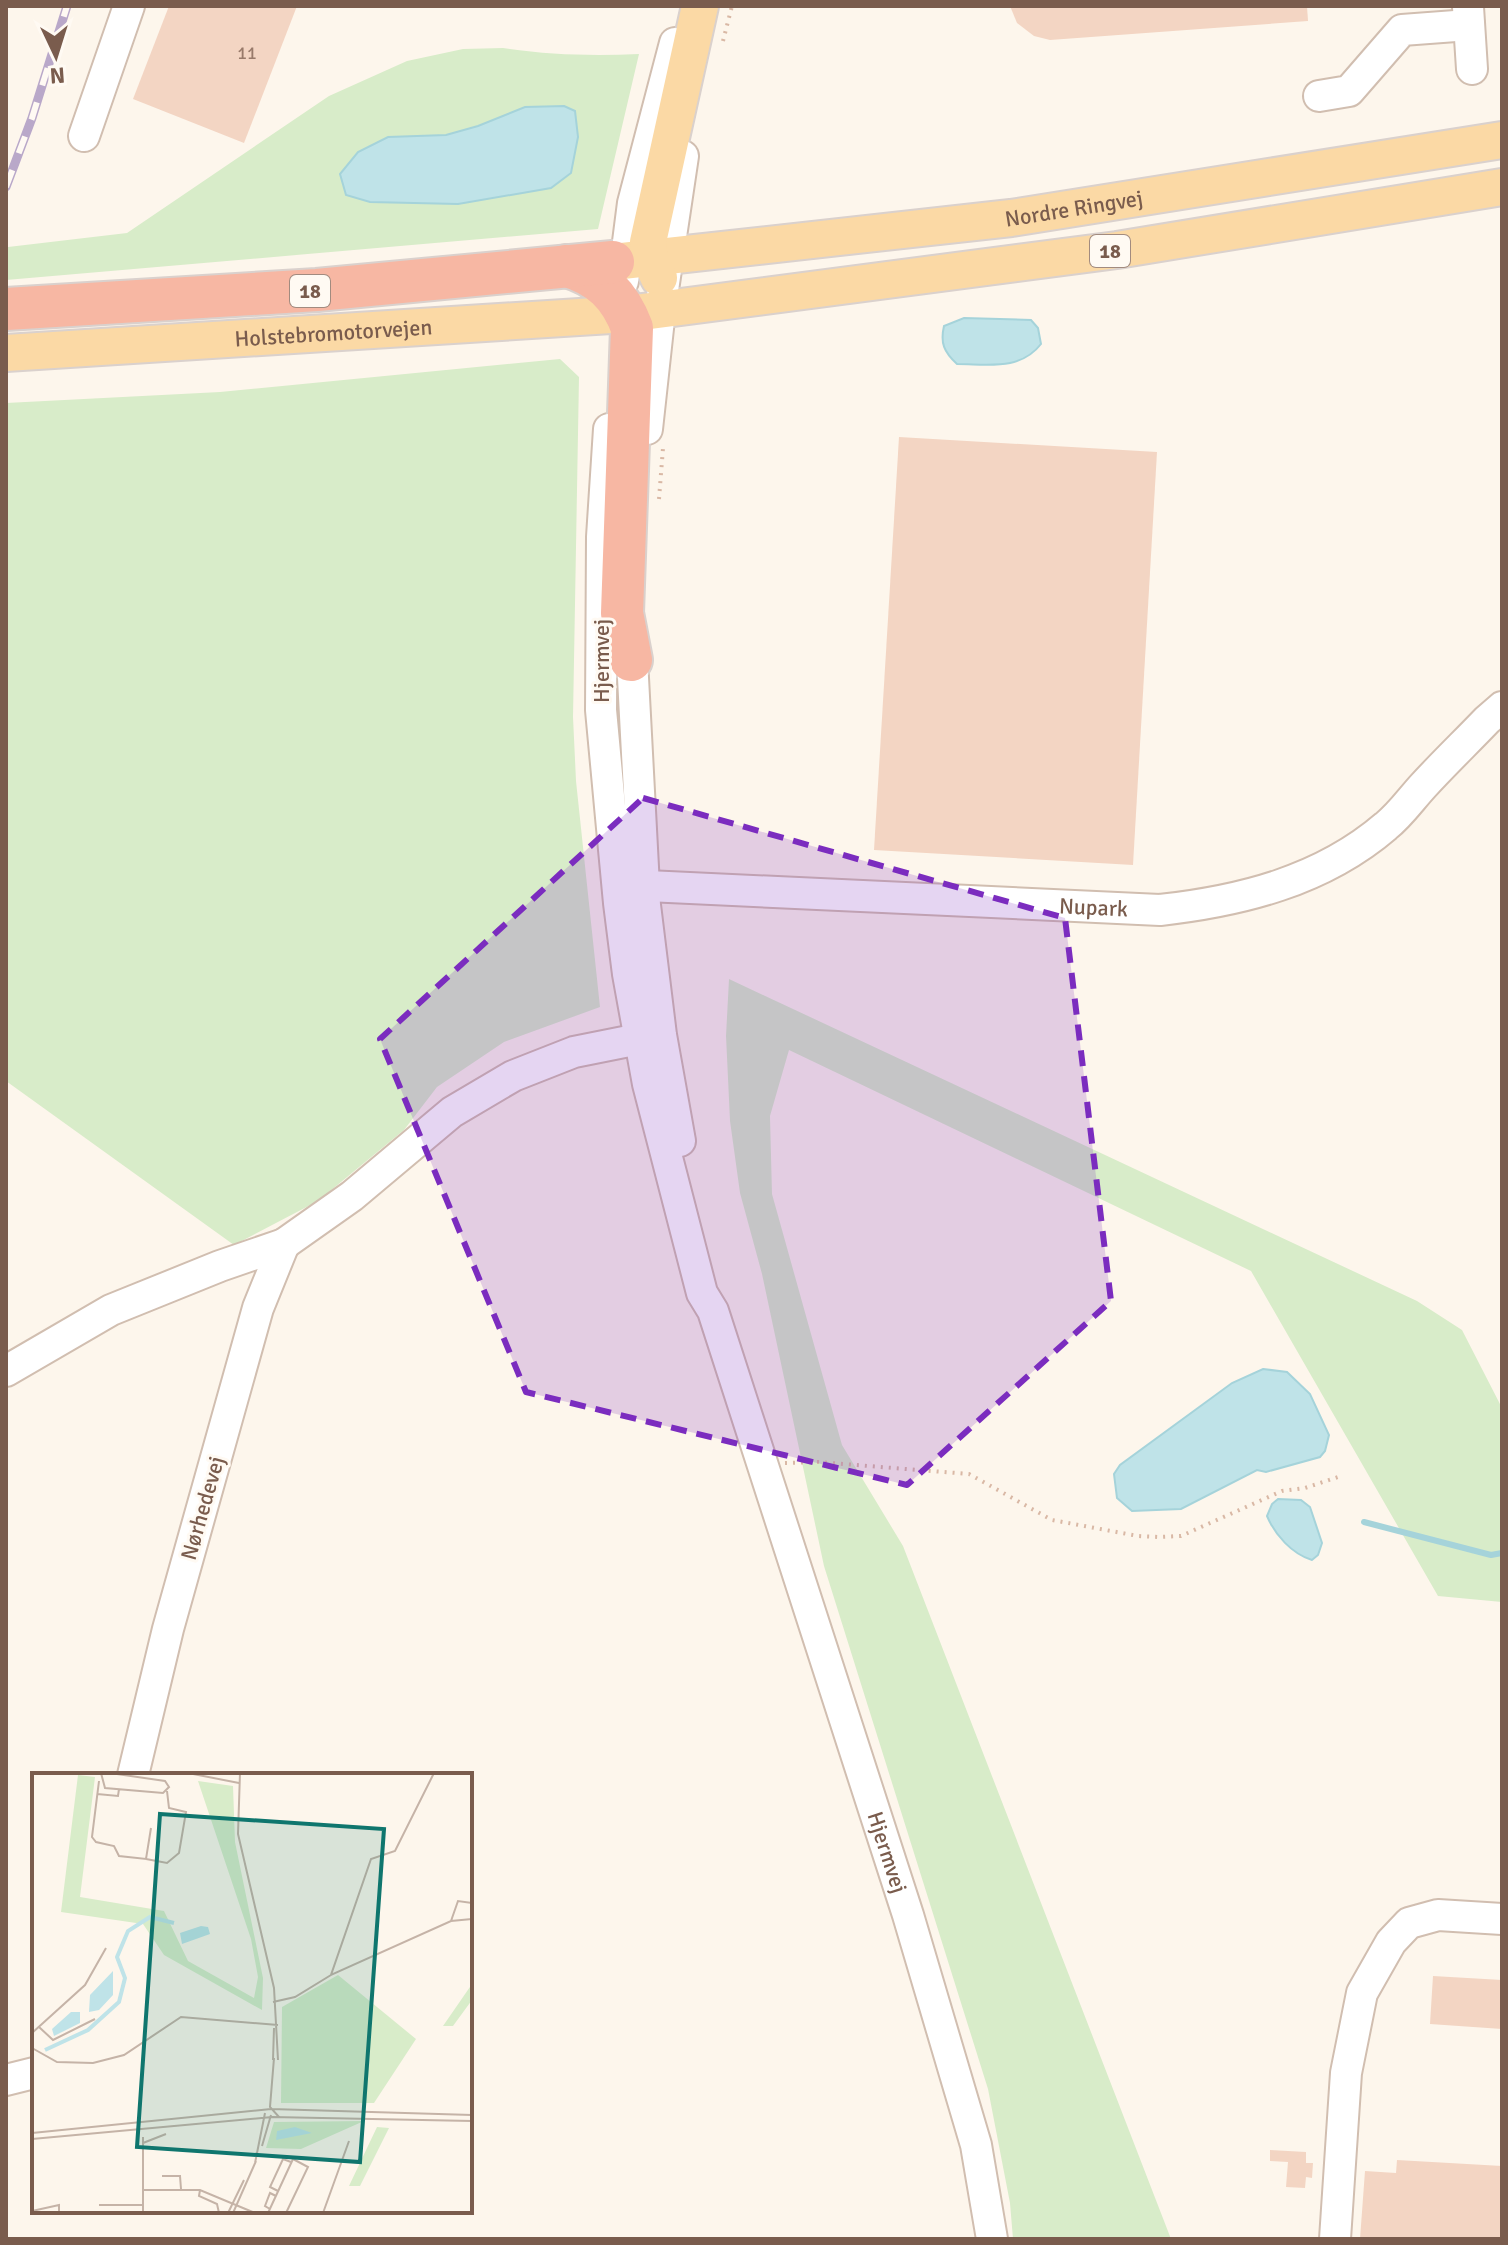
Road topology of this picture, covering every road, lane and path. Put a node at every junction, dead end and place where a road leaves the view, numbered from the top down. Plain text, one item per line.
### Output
1 (129, 6) edge
2 (686, 6) edge
3 (700, 6) edge
4 (718, 6) edge
5 (732, 6) edge
6 (1468, 16) edge
7 (720, 52) dead end
8 (1472, 69) dead end
9 (1319, 96) dead end
10 (84, 136) dead end
11 (1502, 140) edge
12 (1502, 187) edge
13 (636, 284) junction
14 (6, 309) edge
15 (6, 353) edge
16 (663, 442) dead end
17 (658, 504) dead end
18 (631, 660) joint
19 (1502, 707) edge
20 (630, 886) junction
21 (650, 1037) junction
22 (284, 1244) junction
23 (6, 1371) edge
24 (765, 1469) junction
25 (1341, 1476) dead end
26 (133, 1773) edge
27 (1502, 1919) edge
28 (32, 2074) edge
29 (6, 2080) edge
30 (992, 2239) edge
31 (1335, 2239) edge

1 - 10 street
2 - 13 street, Hjermvej
3 - 13 main road
4 - 13 street, Hjermvej
5 - 7 path
6 - 8 street
6 - 9 street
11 - 13 main road, Nordre Ringvej / 18
12 - 13 main road, Nordre Ringvej / 18
13 - 14 highway, Holstebromotorvejen / 18
13 - 15 main road, Holstebromotorvejen
13 - 18 highway
13 - 20 street, Hjermvej
16 - 17 path
18 - 20 street, Hjermvej
19 - 20 street, Nupark
20 - 21 street, Hjermvej
21 - 22 street
21 - 24 street, Hjermvej
22 - 23 street
22 - 26 street, Nørhedevej
24 - 25 path
24 - 30 street, Hjermvej
27 - 31 street
28 - 29 street

